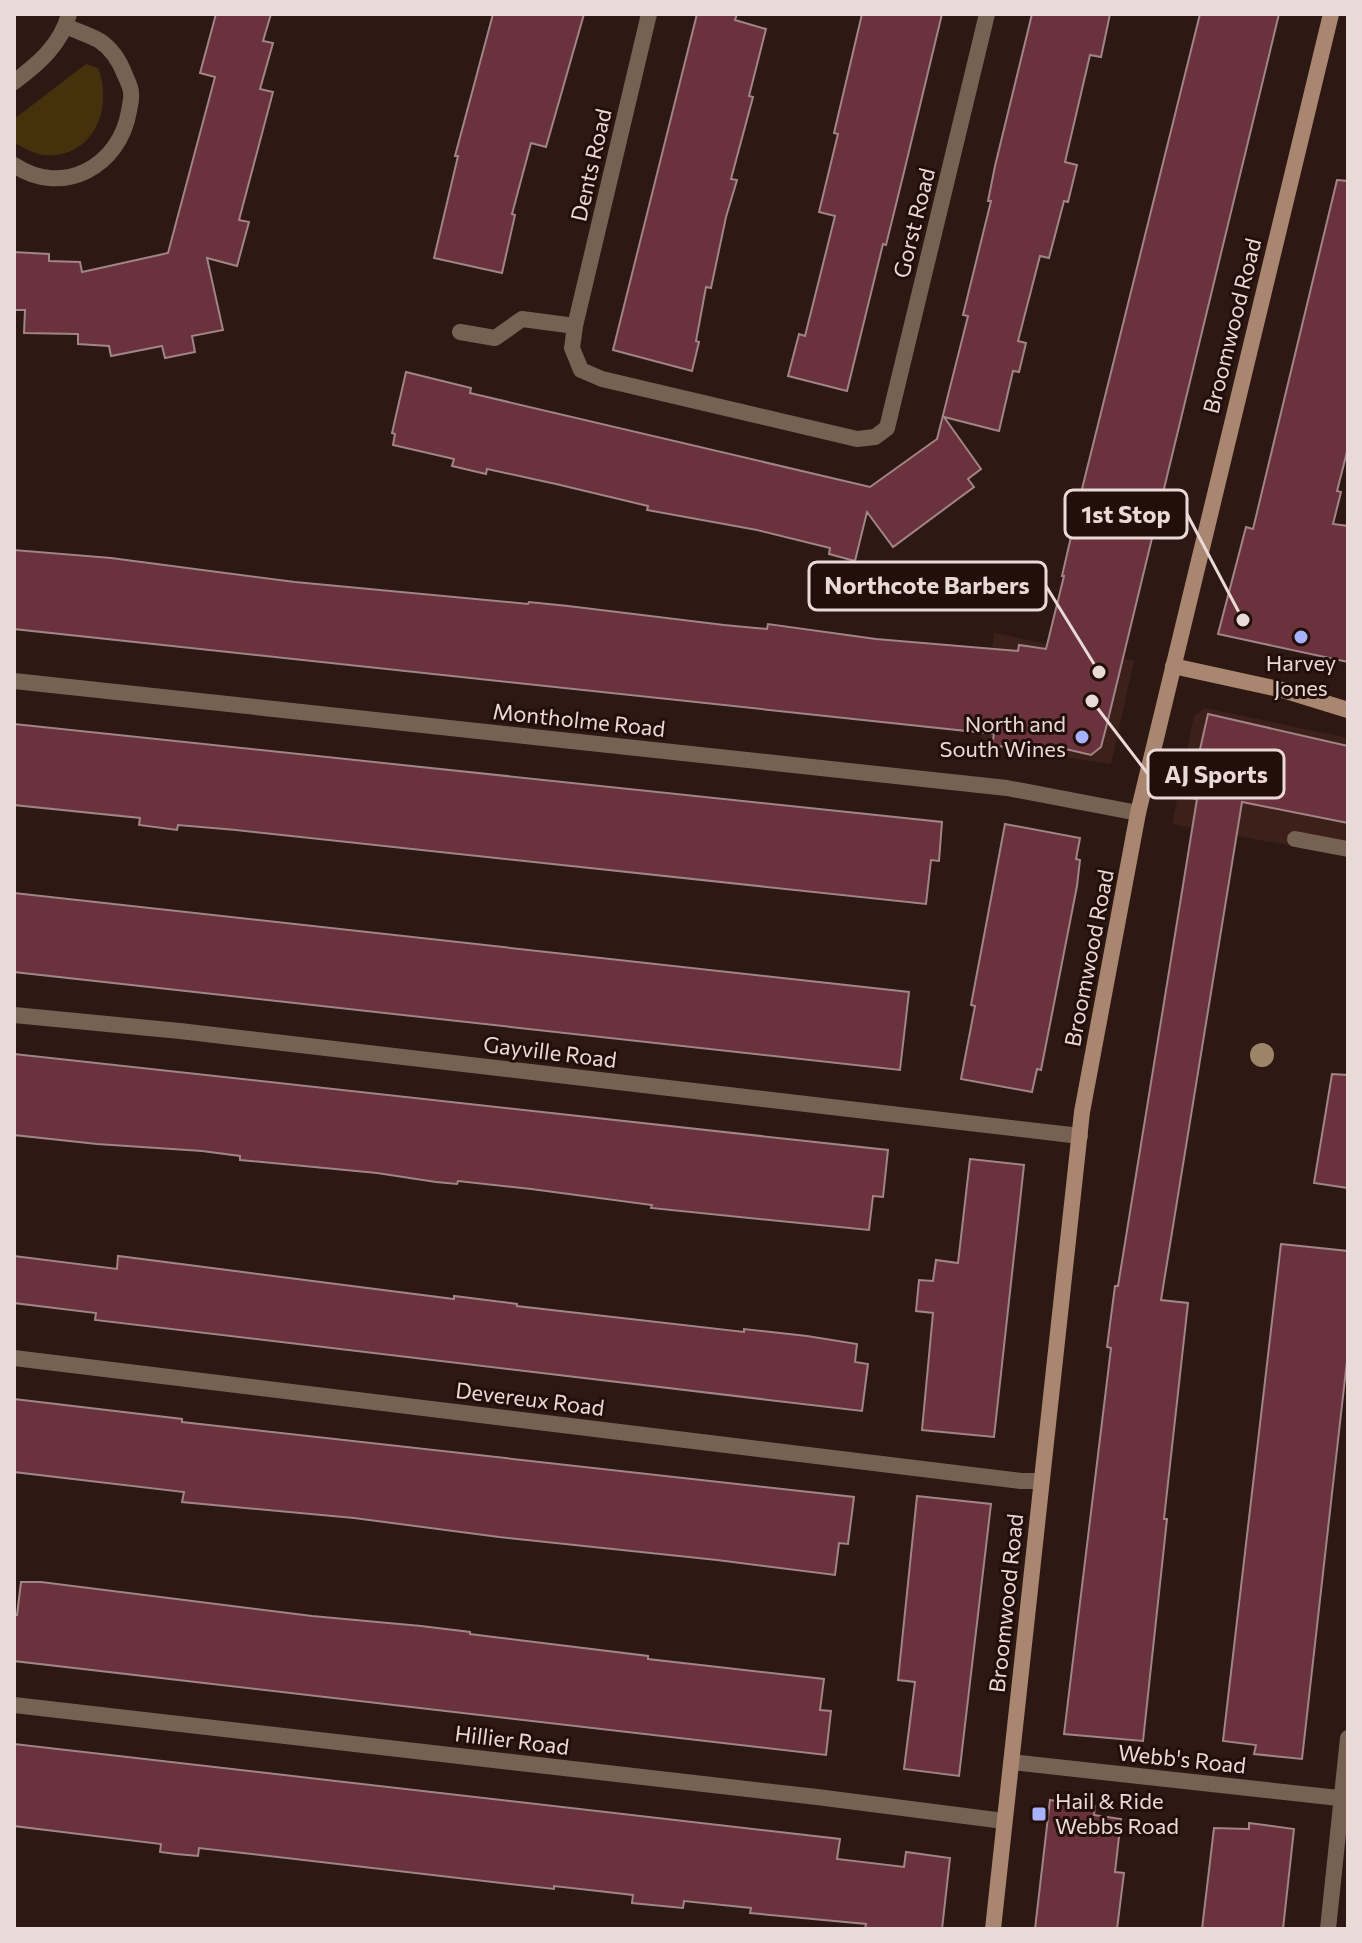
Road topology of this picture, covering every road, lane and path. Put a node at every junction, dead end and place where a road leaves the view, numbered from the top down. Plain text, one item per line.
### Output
1 (649, 14) edge
2 (987, 14) edge
3 (1331, 14) edge
4 (67, 20) edge
5 (14, 82) edge
6 (14, 165) edge
7 (575, 326) junction
8 (460, 332) dead end
9 (875, 437) joint
10 (1173, 666) junction
11 (14, 681) edge
12 (1348, 710) edge
13 (1138, 813) junction
14 (1295, 839) dead end
15 (1348, 849) edge
16 (14, 1015) edge
17 (1080, 1136) junction
18 (14, 1358) edge
19 (1041, 1481) junction
20 (14, 1705) edge
21 (1348, 1738) edge
22 (1011, 1762) junction
23 (1345, 1798) edge
24 (1004, 1821) junction
25 (993, 1929) edge
26 (1328, 1929) edge

1 - 7 street, Dents Road
2 - 9 street, Gorst Road
3 - 10 street, Broomwood Road
4 - 5 street
4 - 6 street
7 - 8 street
7 - 9 street, Dents Road
10 - 12 street
10 - 13 street, Broomwood Road
11 - 13 street, Montholme Road
13 - 17 street, Broomwood Road
14 - 15 street
16 - 17 street, Gayville Road
17 - 19 street, Broomwood Road
18 - 19 street, Devereux Road
19 - 22 street, Broomwood Road
20 - 24 street, Hillier Road
21 - 23 street
22 - 23 street, Webb's Road
22 - 24 street, Broomwood Road
23 - 26 street
24 - 25 street, Broomwood Road

